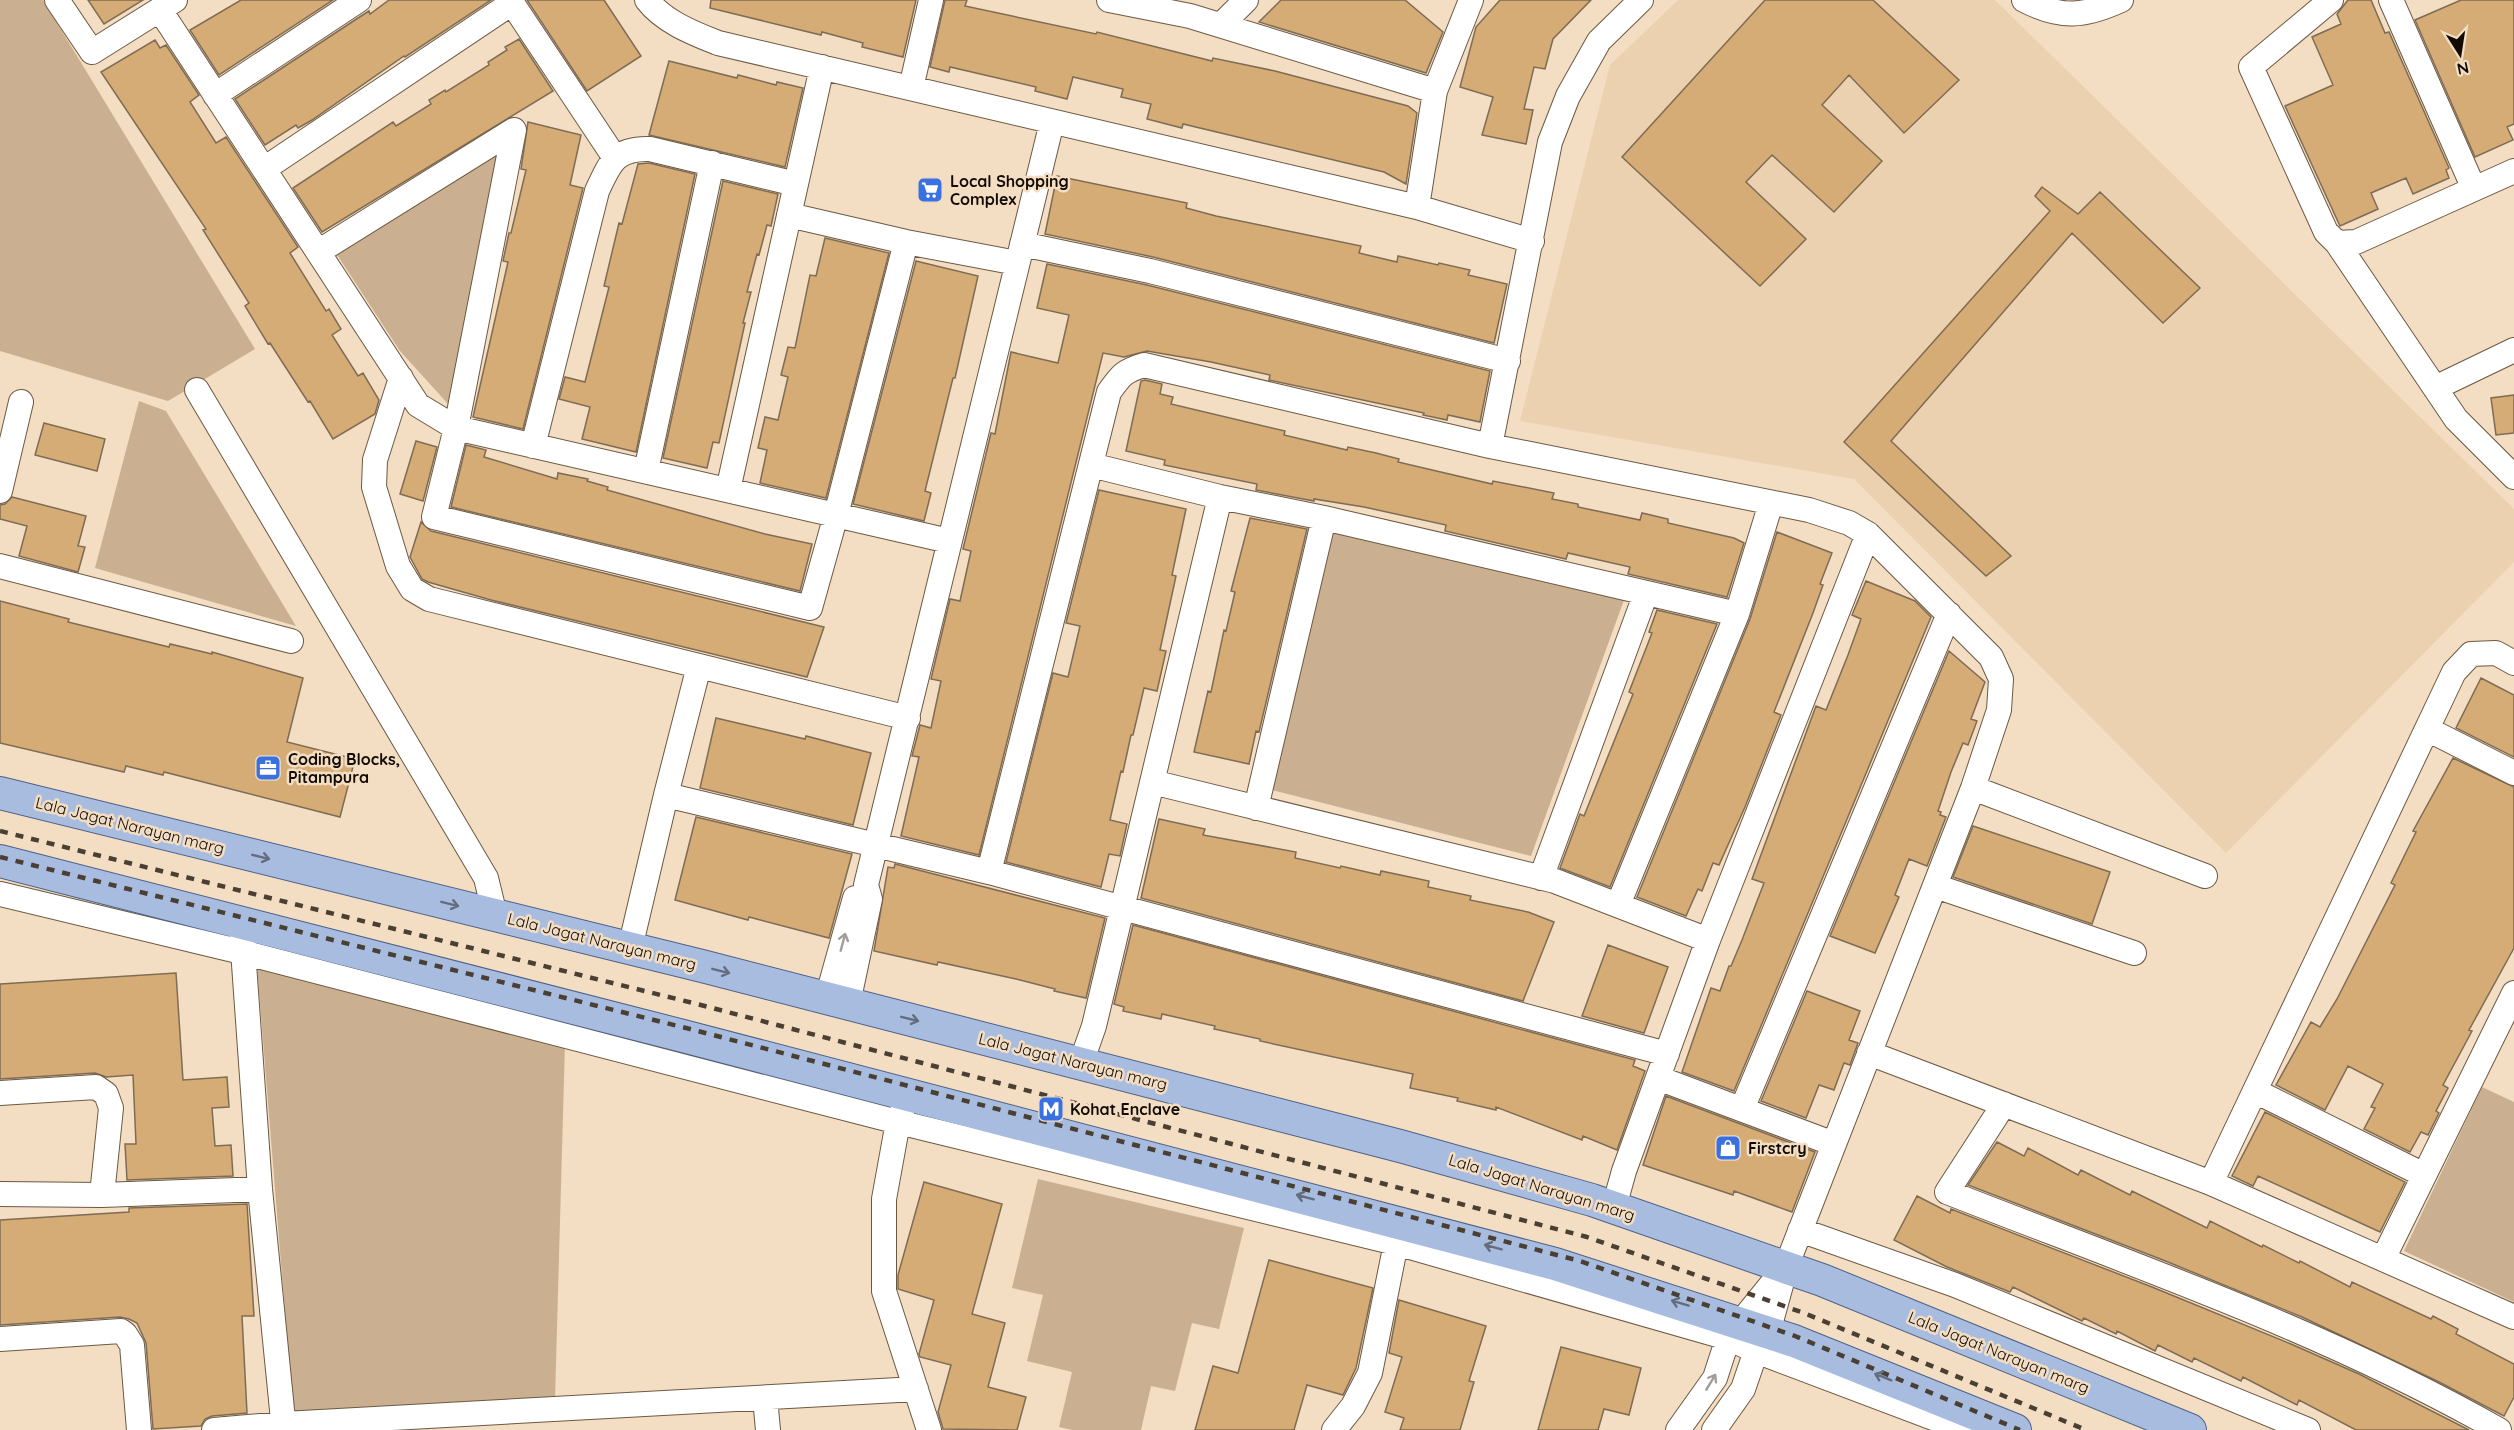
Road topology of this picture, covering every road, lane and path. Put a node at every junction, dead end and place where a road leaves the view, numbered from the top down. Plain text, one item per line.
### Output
1 (57, 0) edge
2 (359, 0) edge
3 (648, 0) edge
4 (931, 0) edge
5 (1109, 0) edge
6 (1246, 0) edge
7 (1471, 0) edge
8 (1641, 0) edge
9 (2024, 0) edge
10 (2121, 0) edge
11 (2331, 0) edge
12 (2391, 0) edge
13 (511, 2) edge
14 (167, 5) edge
15 (1221, 25) junction
16 (822, 67) junction
17 (911, 88) junction
18 (1434, 91) junction
19 (215, 95) junction
20 (1052, 122) junction
21 (615, 158) junction
22 (712, 163) junction
23 (264, 169) junction
24 (2514, 171) edge
25 (796, 184) junction
26 (2474, 189) junction
27 (1417, 207) junction
28 (789, 215) junction
29 (1532, 241) junction
30 (906, 242) junction
31 (2337, 243) junction
32 (318, 252) junction
33 (1020, 254) junction
34 (2514, 350) edge
35 (1508, 361) junction
36 (401, 378) junction
37 (2434, 388) junction
38 (198, 390) dead end
39 (21, 402) dead end
40 (456, 428) junction
41 (534, 446) junction
42 (1490, 446) junction
43 (1091, 465) junction
44 (646, 471) junction
45 (2514, 477) edge
46 (0, 490) edge
47 (728, 490) junction
48 (1220, 497) junction
49 (1771, 502) junction
50 (836, 515) junction
51 (1324, 518) junction
52 (1868, 534) junction
53 (950, 541) junction
54 (0, 566) edge
55 (1646, 592) junction
56 (1737, 614) junction
57 (1949, 614) junction
58 (291, 641) dead end
59 (2514, 663) edge
60 (699, 666) junction
61 (908, 718) junction
62 (2427, 729) junction
63 (2514, 773) edge
64 (1152, 782) junction
65 (1973, 788) junction
66 (0, 793) edge
67 (666, 795) junction
68 (1256, 808) junction
69 (875, 846) junction
70 (0, 861) edge
71 (989, 872) junction
72 (2205, 876) dead end
73 (1541, 878) junction
74 (1935, 886) junction
75 (0, 894) edge
76 (1618, 905) junction
77 (1122, 908) junction
78 (495, 915) junction
79 (242, 938) junction
80 (1708, 940) junction
81 (630, 948) junction
82 (2134, 953) dead end
83 (2514, 993) edge
84 (838, 1001) junction
85 (1869, 1053) junction
86 (1666, 1054) junction
87 (1081, 1063) junction
88 (1658, 1078) junction
89 (2255, 1091) junction
90 (0, 1093) edge
91 (2004, 1104) junction
92 (903, 1108) junction
93 (1742, 1109) junction
94 (1834, 1143) junction
95 (2424, 1176) junction
96 (2211, 1183) junction
97 (260, 1189) junction
98 (0, 1194) edge
99 (102, 1195) junction
100 (1614, 1207) junction
101 (1800, 1230) junction
102 (1401, 1234) junction
103 (2383, 1259) junction
104 (1786, 1267) junction
105 (2514, 1317) edge
106 (1748, 1336) junction
107 (0, 1339) edge
108 (916, 1389) junction
109 (765, 1398) junction
110 (416, 1423) edge
111 (284, 1427) edge
112 (140, 1430) edge
113 (214, 1430) edge
114 (768, 1430) edge
115 (929, 1430) edge
116 (1334, 1430) edge
117 (1678, 1430) edge
118 (1714, 1430) edge
119 (1965, 1430) edge
120 (2015, 1430) edge
121 (2190, 1430) edge
122 (2308, 1430) edge
123 (2499, 1430) edge

1 - 14 street
2 - 19 street
3 - 16 street
4 - 17 street
5 - 15 street
6 - 15 street
7 - 18 street
8 - 29 street
9 - 10 street
11 - 31 street
12 - 26 street
13 - 21 street
13 - 23 street
14 - 19 street
15 - 18 street
16 - 17 street
16 - 25 street
17 - 20 street
18 - 27 street
19 - 23 street
20 - 27 street
20 - 33 street
21 - 22 street
21 - 41 street
22 - 25 street
22 - 44 street
23 - 32 street
24 - 26 street
25 - 28 street
26 - 31 street
27 - 29 street
28 - 30 street
28 - 47 street
29 - 35 street
30 - 33 street
30 - 50 street
31 - 37 street
32 - 36 street
32 - 40 street
33 - 35 street
33 - 53 street
34 - 37 street
35 - 42 street
36 - 40 street
36 - 60 street
37 - 45 street
38 - 78 street
39 - 46 street
40 - 41 street
40 - 50 street
41 - 44 street
42 - 43 street
42 - 49 street
43 - 48 street
43 - 71 street
44 - 47 street
47 - 50 street
48 - 51 street
48 - 64 street
49 - 52 street
49 - 56 street
50 - 53 street
51 - 55 street
51 - 68 street
52 - 57 street
52 - 80 street
53 - 61 street
54 - 58 street
55 - 56 street
55 - 73 street
56 - 76 street
57 - 65 street
57 - 93 street
59 - 62 street
60 - 61 street
60 - 67 street
61 - 69 street
62 - 63 street
62 - 89 street
64 - 68 street
64 - 77 street
65 - 72 street
65 - 74 street
66 -> 78 main road, Lala Jagat Narayan marg
67 - 69 street
67 - 81 street
68 - 73 street
69 - 71 street
69 - 84 street
70 - 79 main road
71 - 77 street
73 - 76 street
74 - 82 street
74 - 85 street
75 - 79 street
76 - 80 street
77 - 86 street
77 - 87 street
78 - 81 main road, Lala Jagat Narayan marg
79 - 92 main road
79 - 97 street
80 - 86 street
81 -> 84 main road, Lala Jagat Narayan marg
83 - 95 street
84 -> 87 main road, Lala Jagat Narayan marg
85 - 91 street
85 - 94 street
86 - 88 street
87 - 100 main road, Lala Jagat Narayan marg
88 - 93 street
88 - 100 street
89 - 95 street
89 - 96 street
90 - 99 street
91 - 96 street
91 - 123 street
92 - 102 main road
92 - 108 street
93 - 94 street
94 - 101 street
95 - 103 street
96 - 103 street
97 - 99 street
97 - 111 street
98 - 99 street
100 - 104 main road, Lala Jagat Narayan marg
101 - 104 street
101 - 122 street
102 - 106 main road
102 - 116 street
103 - 105 street
104 - 106 street
104 - 121 main road, Lala Jagat Narayan marg
117 -> 106 street
106 - 118 street
106 - 119 street
120 -> 106 main road
107 - 112 street
108 - 109 street
108 - 115 street
109 - 110 street
109 - 114 street
110 - 111 street
111 - 113 street

